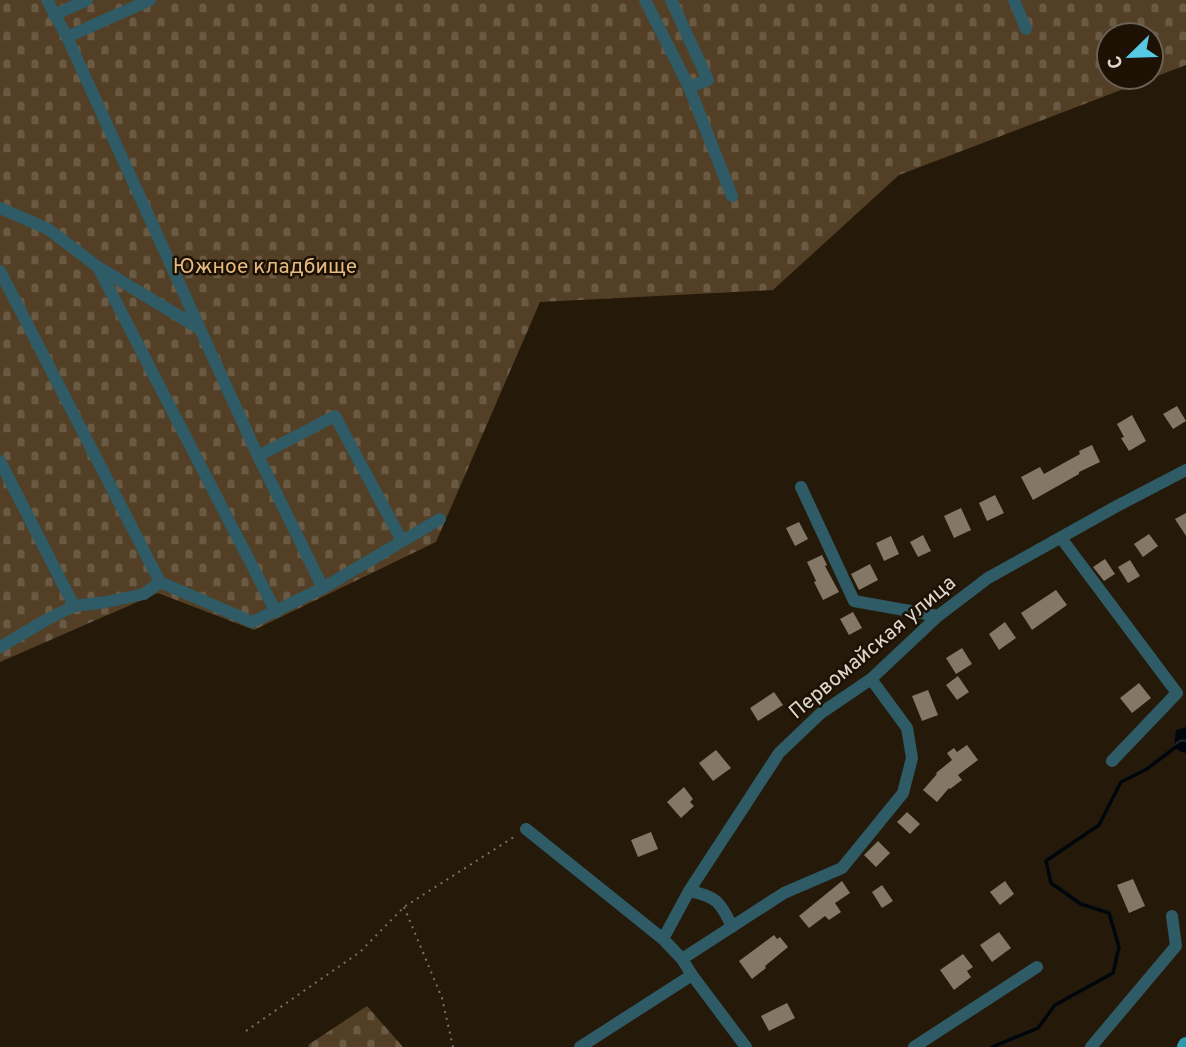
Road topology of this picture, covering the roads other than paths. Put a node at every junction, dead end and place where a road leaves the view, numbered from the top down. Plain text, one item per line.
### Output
1 (47, 0) edge
2 (87, 0) edge
3 (150, 0) edge
4 (645, 0) edge
5 (671, 0) edge
6 (1014, 0) edge
7 (54, 15) junction
8 (1026, 29) dead end
9 (67, 37) junction
10 (690, 87) junction
11 (732, 196) dead end
12 (0, 208) edge
13 (98, 267) junction
14 (0, 271) edge
15 (198, 327) junction
16 (257, 456) junction
17 (0, 461) edge
18 (1186, 470) edge
19 (801, 487) dead end
20 (440, 519) dead end
21 (1061, 537) junction
22 (402, 541) junction
23 (160, 582) junction
24 (323, 588) junction
25 (74, 606) junction
26 (276, 612) junction
27 (938, 616) junction
28 (0, 648) edge
29 (871, 679) junction
30 (1112, 761) dead end
31 (526, 829) road end
32 (689, 891) junction
33 (1172, 916) dead end
34 (732, 927) junction
35 (663, 939) junction
36 (682, 959) junction
37 (1037, 967) dead end
38 (692, 975) junction
39 (580, 1047) edge
40 (746, 1047) edge
41 (914, 1047) edge
42 (1091, 1047) edge

1 - 7 street
2 - 7 street
3 - 9 street
4 - 10 street
5 - 10 street
6 - 8 street
7 - 9 street
9 - 15 street
10 - 11 street
12 - 13 street
13 - 15 street
13 - 26 street
14 - 23 street
15 - 16 street
16 - 22 street
16 - 24 street
17 - 25 street
18 - 21 street, Первомайская улица
19 - 27 street
20 - 22 street
21 - 27 street, Первомайская улица
21 - 30 street
22 - 24 street
23 - 25 street
23 - 26 street
24 - 26 street
25 - 28 street
27 - 29 street, Первомайская улица
29 - 32 street, Первомайская улица
29 - 34 street
31 - 35 street
32 - 34 street
32 - 35 street, Первомайская улица
33 - 42 street
34 - 36 street
35 - 36 street
36 - 38 street
37 - 41 street
38 - 39 street
38 - 40 street

